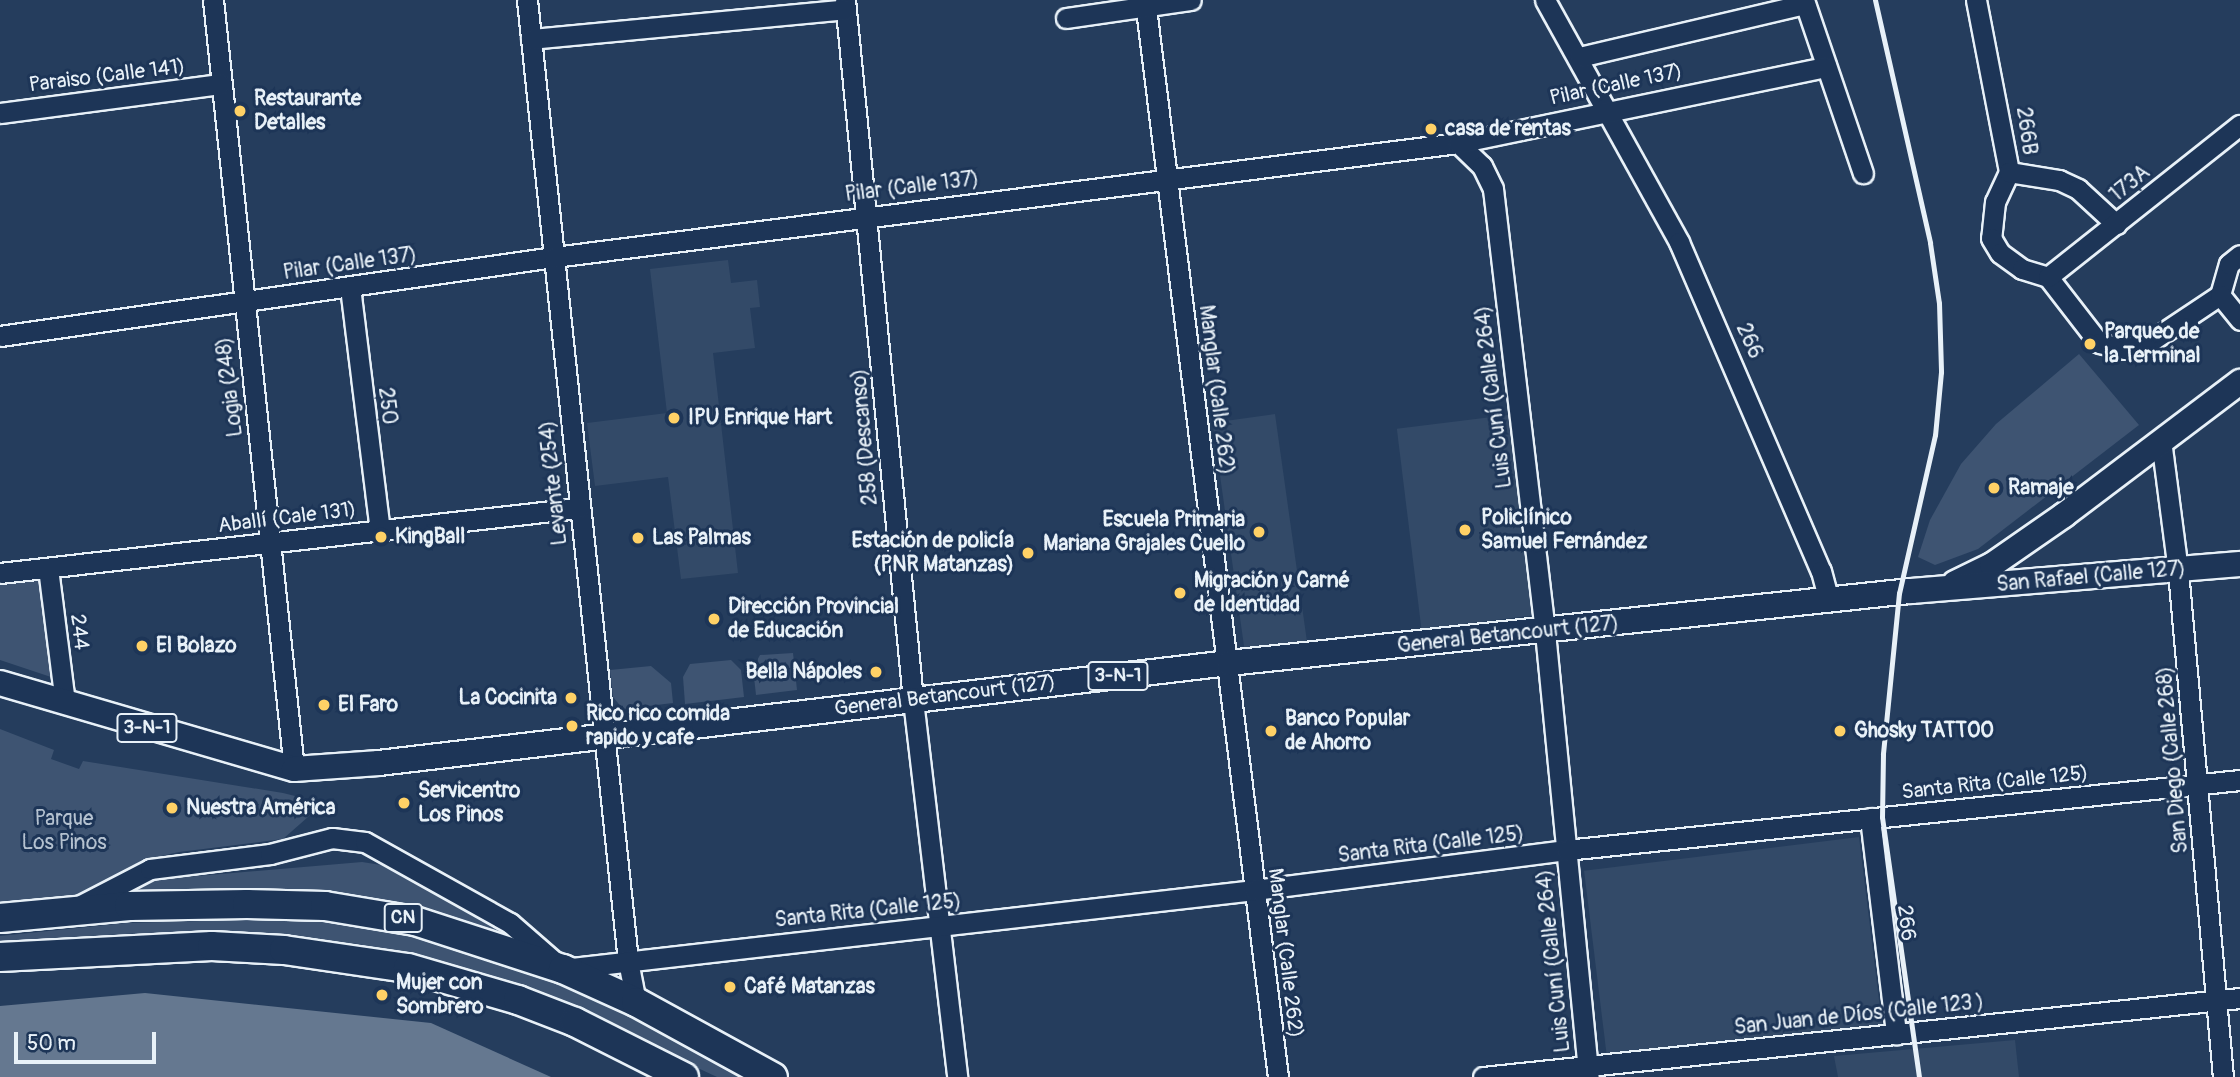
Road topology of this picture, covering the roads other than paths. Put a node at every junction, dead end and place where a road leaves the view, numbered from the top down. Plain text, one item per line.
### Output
1 (214, 0) edge
2 (527, 0) edge
3 (1191, 0) edge
4 (1545, 0) edge
5 (1976, 0) edge
6 (1804, 2) edge
7 (1146, 3) edge
8 (846, 5) edge
9 (1066, 18) dead end
10 (531, 39) junction
11 (1579, 57) junction
12 (1826, 67) junction
13 (220, 84) junction
14 (1609, 108) junction
15 (0, 113) edge
16 (2240, 125) edge
17 (1458, 143) junction
18 (2009, 172) junction
19 (1863, 173) dead end
20 (1166, 178) junction
21 (867, 216) junction
22 (2116, 224) junction
23 (2240, 255) edge
24 (554, 257) junction
25 (2048, 277) junction
26 (350, 287) junction
27 (2220, 295) junction
28 (243, 303) junction
29 (2240, 320) edge
30 (0, 336) edge
31 (2240, 382) edge
32 (2161, 440) junction
33 (579, 508) junction
34 (380, 530) junction
35 (270, 543) junction
36 (2240, 565) edge
37 (48, 568) junction
38 (2178, 571) junction
39 (0, 573) edge
40 (1942, 589) junction
41 (1829, 601) junction
42 (1545, 632) junction
43 (1229, 663) junction
44 (0, 683) edge
45 (913, 700) junction
46 (65, 703) junction
47 (604, 737) junction
48 (294, 769) junction
49 (2240, 780) edge
50 (2198, 784) junction
51 (1870, 818) junction
52 (1566, 850) junction
53 (1254, 890) junction
54 (68, 911) junction
55 (0, 918) edge
56 (941, 926) junction
57 (0, 957) edge
58 (628, 961) junction
59 (563, 969) junction
60 (2240, 998) edge
61 (2218, 1000) junction
62 (636, 1002) junction
63 (1896, 1034) junction
64 (1589, 1071) edge
65 (684, 1077) edge
66 (774, 1077) edge
67 (957, 1077) edge
68 (1278, 1077) edge
69 (1483, 1077) edge
70 (2223, 1077) edge

1 - 13 street, Logia (248)
2 - 10 street, Levante (254)
3 - 7 street
4 - 11 street, 266
5 - 18 street, 266B
6 - 11 street
6 - 12 street
7 - 9 street
7 - 20 street, Manglar (Calle 262)
8 - 10 street
8 - 21 street, 258 (Descanso)
10 - 24 street, Levante (254)
11 - 14 street, 266
12 - 14 street, Pilar (Calle 137)
12 - 19 street
13 - 15 street, Paraiso (Calle 141)
13 - 28 street, Logia (248)
14 - 17 street, Pilar (Calle 137)
14 - 41 street, 266
16 - 22 street, 173A
17 - 20 street, Pilar (Calle 137)
17 - 42 street, Luis Cuní (Calle 264)
18 - 22 street
18 - 25 street, 266B
20 - 21 street, Pilar (Calle 137)
20 - 43 street, Manglar (Calle 262)
21 - 24 street, Pilar (Calle 137)
21 - 45 street, 258 (Descanso)
22 - 25 street, 173A
23 - 27 street
24 - 26 street, Pilar (Calle 137)
24 - 33 street, Levante (254)
25 - 27 street
26 - 28 street, Pilar (Calle 137)
26 - 34 street, 250
27 - 29 street
28 - 30 street, Pilar (Calle 137)
28 - 35 street, Logia (248)
31 - 32 main road, 3-N-1
32 - 38 street, San Diego (Calle 268)
32 - 40 main road, 3-N-1
33 - 34 street, Aballí (Cale 131)
33 - 47 street, Levante (254)
34 - 35 street, Aballí (Cale 131)
35 - 37 street, Aballí (Cale 131)
35 - 48 street, Logia (248)
36 - 38 main road, San Rafael (Calle 127)
37 - 39 street, Aballí (Cale 131)
37 - 46 street, 244
38 - 40 main road, San Rafael (Calle 127)
38 - 50 street, San Diego (Calle 268)
40 - 41 main road, General Betancourt (127) / 3-N-1
41 - 42 main road, General Betancourt (127) / 3-N-1
42 - 43 main road, General Betancourt (127) / 3-N-1
42 - 52 street, Luis Cuní (Calle 264)
43 - 45 main road, General Betancourt (127) / 3-N-1
43 - 53 street, Manglar (Calle 262)
44 - 46 main road, General Betancourt (127) / 3-N-1
45 - 47 main road, General Betancourt (127) / 3-N-1
45 - 56 street, 258 (Descanso)
46 - 48 main road, General Betancourt (127) / 3-N-1
47 - 48 main road, General Betancourt (127) / 3-N-1
47 - 58 street, Levante (254)
49 - 50 street, Santa Rita (Calle 125)
50 - 51 street, Santa Rita (Calle 125)
50 - 61 street, San Diego (Calle 268)
51 - 52 street, Santa Rita (Calle 125)
51 - 63 street, 266
52 - 53 street, Santa Rita (Calle 125)
52 - 64 street, Luis Cuní (Calle 264)
53 - 56 street, Santa Rita (Calle 125)
53 - 68 street, Manglar (Calle 262)
54 - 55 highway, CN
54 - 59 highway, CN
54 - 59 street
56 - 58 street, Santa Rita (Calle 125)
56 - 67 street, 258 (Descanso)
57 - 65 highway, CN
58 - 59 street, Santa Rita (Calle 125)
58 - 62 street, Levante (254)
59 - 62 highway, CN
60 - 61 street, San Juan de Díos (Calle 123 )
61 - 63 street, San Juan de Díos (Calle 123 )
61 - 70 street, San Diego (Calle 268)
62 - 66 highway, CN
63 - 64 street, San Juan de Díos (Calle 123 )
64 - 69 street, San Juan de Díos (Calle 123 )

